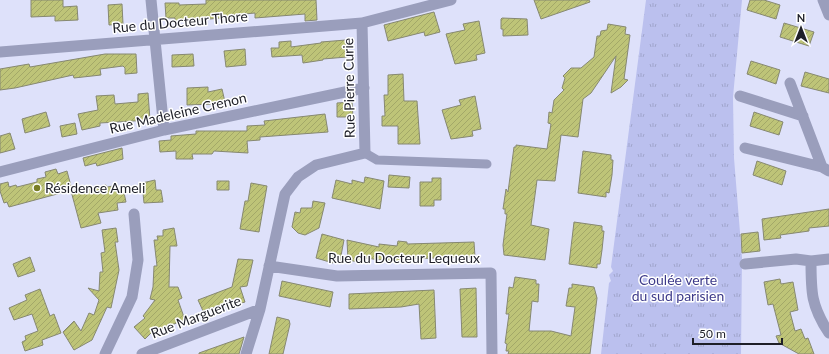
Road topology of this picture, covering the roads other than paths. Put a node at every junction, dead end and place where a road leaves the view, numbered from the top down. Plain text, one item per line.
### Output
1 (151, 0) edge
2 (451, 0) edge
3 (823, 0) edge
4 (829, 15) edge
5 (362, 23) junction
6 (154, 39) junction
7 (0, 52) edge
8 (790, 83) dead end
9 (364, 88) junction
10 (740, 96) dead end
11 (803, 116) junction
12 (164, 130) junction
13 (745, 148) dead end
14 (365, 153) junction
15 (487, 164) dead end
16 (826, 169) edge
17 (0, 172) edge
18 (134, 214) dead end
19 (829, 259) edge
20 (811, 261) junction
21 (745, 264) dead end
22 (269, 266) junction
23 (260, 309) junction
24 (829, 333) edge
25 (105, 354) edge
26 (142, 354) edge
27 (246, 354) edge
28 (492, 354) edge

1 - 6 street
2 - 5 street, Rue Pierre Curie
3 - 4 street
5 - 6 street, Rue du Docteur Thore
5 - 9 street, Rue Pierre Curie
6 - 7 street, Rue du Docteur Thore
6 - 12 street
8 - 11 street
9 - 12 street, Rue Madeleine Crenon
9 - 14 street, Rue Pierre Curie
10 - 11 street
11 - 16 street
12 - 17 street, Rue Madeleine Crenon
13 - 16 street
14 - 15 street
14 - 22 street, Rue Pierre Curie
18 - 25 street
19 - 20 street
20 - 21 street
20 - 24 street
22 - 23 street, Rue Pierre Curie
22 - 28 street, Rue du Docteur Lequeux
23 - 26 street, Rue Marguerite
23 - 27 street, Rue Pierre Curie

